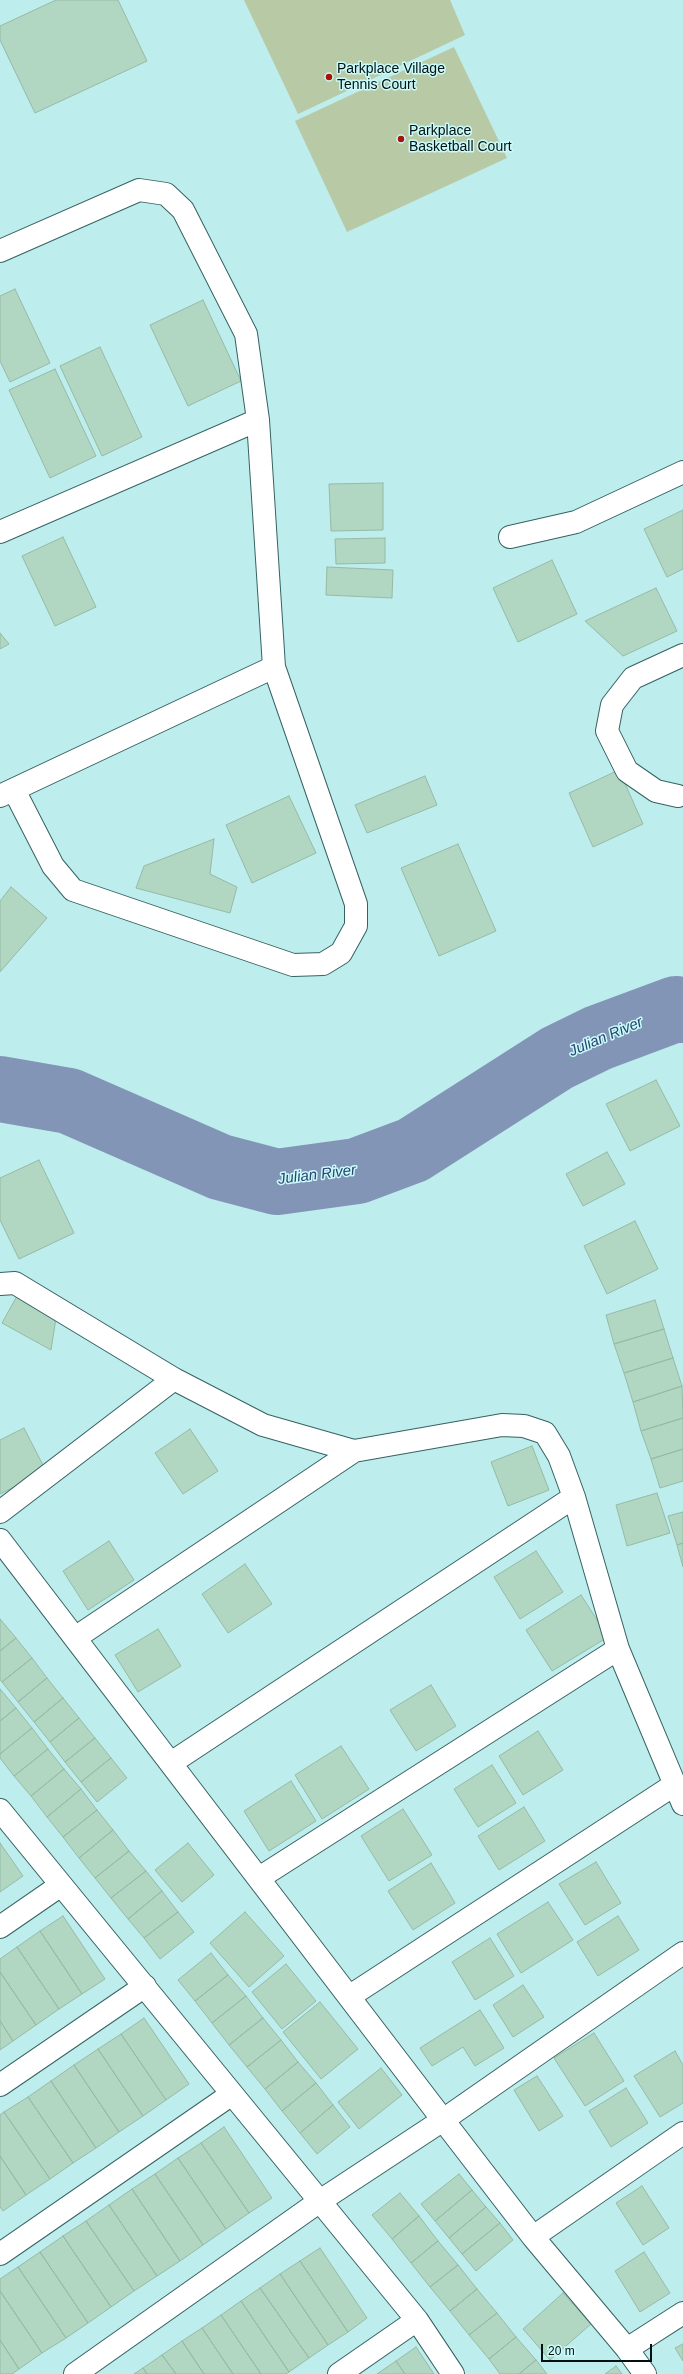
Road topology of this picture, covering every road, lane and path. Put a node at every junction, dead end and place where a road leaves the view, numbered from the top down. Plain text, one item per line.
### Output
1 (0, 251) edge
2 (258, 420) junction
3 (683, 472) edge
4 (0, 532) edge
5 (510, 537) dead end
6 (683, 655) edge
7 (274, 667) junction
8 (7, 793) edge
9 (678, 796) dead end
10 (0, 1284) edge
11 (174, 1379) junction
12 (354, 1451) junction
13 (574, 1497) junction
14 (0, 1512) edge
15 (0, 1540) edge
16 (75, 1638) junction
17 (618, 1649) junction
18 (171, 1763) junction
19 (679, 1795) edge
20 (0, 1810) edge
21 (259, 1878) junction
22 (61, 1885) junction
23 (0, 1927) edge
24 (683, 1953) edge
25 (145, 1986) junction
26 (350, 1996) junction
27 (0, 2085) edge
28 (232, 2094) junction
29 (443, 2120) junction
30 (683, 2133) edge
31 (320, 2201) junction
32 (533, 2237) junction
33 (0, 2254) edge
34 (683, 2313) edge
35 (417, 2320) junction
36 (627, 2349) junction
37 (75, 2374) edge
38 (338, 2374) edge
39 (453, 2374) edge
40 (645, 2374) edge

1 - 2 street
2 - 4 street
2 - 7 street
3 - 5 street
6 - 9 street
7 - 8 street
7 - 8 street
10 - 11 street
11 - 12 street
11 - 14 street
12 - 13 street
12 - 16 street
13 - 17 street
13 - 18 street
15 - 16 street
16 - 18 street
17 - 19 street
17 - 21 street
18 - 21 street
19 - 26 street
20 - 22 street
21 - 26 street
22 - 23 street
22 - 25 street
24 - 29 street
25 - 27 street
25 - 28 street
26 - 29 street
28 - 31 street
28 - 33 street
29 - 31 street
29 - 32 street
30 - 32 street
31 - 35 street
31 - 37 street
32 - 36 street
34 - 36 street
35 - 38 street
35 - 39 street
36 - 40 street

